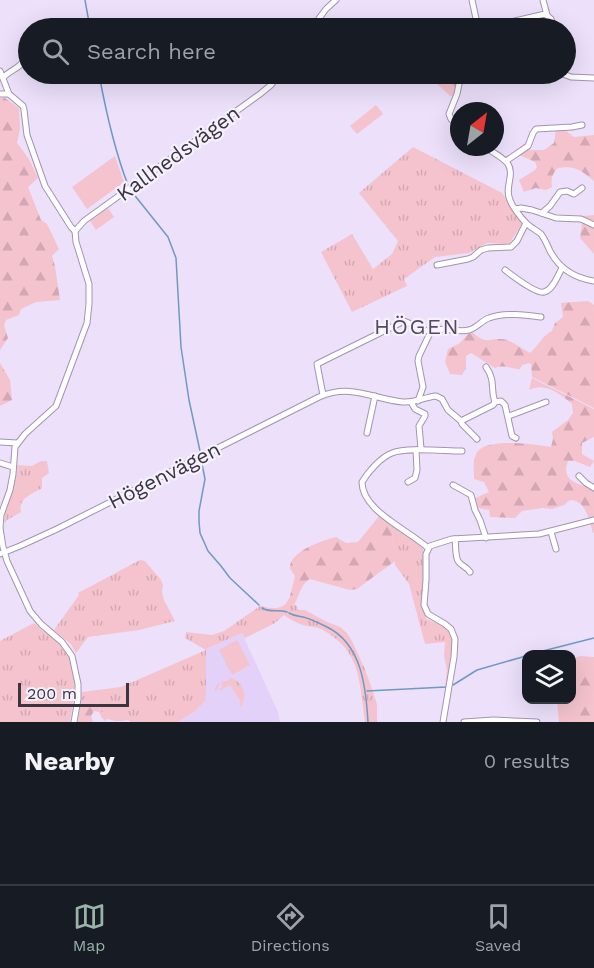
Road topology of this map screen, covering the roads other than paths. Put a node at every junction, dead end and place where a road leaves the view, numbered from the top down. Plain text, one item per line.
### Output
1 (336, 0) edge
2 (472, 0) edge
3 (543, 0) edge
4 (547, 15) junction
5 (319, 18) edge
6 (476, 18) edge
7 (529, 18) edge
8 (551, 18) edge
9 (18, 66) edge
10 (0, 71) edge
11 (576, 77) edge
12 (3, 78) junction
13 (594, 78) edge
14 (272, 84) edge
15 (459, 84) edge
16 (0, 93) edge
17 (9, 94) junction
18 (454, 102) edge
19 (582, 125) dead end
20 (498, 156) edge
21 (506, 161) junction
22 (582, 188) dead end
23 (516, 209) junction
24 (542, 213) junction
25 (526, 223) junction
26 (594, 225) edge
27 (75, 231) junction
28 (437, 265) dead end
29 (562, 268) junction
30 (505, 270) dead end
31 (594, 281) edge
32 (541, 317) dead end
33 (430, 332) junction
34 (486, 367) dead end
35 (323, 395) junction
36 (375, 396) junction
37 (415, 401) junction
38 (495, 402) junction
39 (546, 402) dead end
40 (509, 416) junction
41 (461, 421) junction
42 (367, 433) dead end
43 (516, 438) dead end
44 (477, 439) dead end
45 (0, 442) edge
46 (17, 443) junction
47 (418, 449) junction
48 (462, 451) dead end
49 (0, 463) edge
50 (13, 466) junction
51 (579, 476) dead end
52 (408, 482) dead end
53 (453, 485) dead end
54 (594, 488) edge
55 (594, 520) edge
56 (551, 532) junction
57 (455, 538) junction
58 (486, 538) junction
59 (428, 548) junction
60 (556, 549) dead end
61 (2, 554) edge
62 (470, 572) dead end
63 (74, 722) edge
64 (443, 722) edge
65 (464, 722) edge
66 (537, 722) edge

1 - 5 street
2 - 6 street
3 - 4 street
4 - 7 street
4 - 8 street
9 - 12 street
10 - 12 street
11 - 13 street
12 - 17 street
14 - 27 street, Kallhedsvägen
15 - 18 street
16 - 17 street
17 - 27 street
19 - 21 street
20 - 21 street
21 - 23 street
22 - 24 street
23 - 24 street
23 - 25 street
24 - 26 street
25 - 28 street
25 - 29 street
27 - 46 street
29 - 30 street
29 - 31 street
32 - 33 street
33 - 35 street
33 - 37 street
34 - 38 street
35 - 36 street, Högenvägen
35 - 61 street, Högenvägen
36 - 37 street, Högenvägen
36 - 42 street
37 - 41 street, Högenvägen
37 - 47 street
38 - 40 street
38 - 41 street
39 - 40 street
40 - 43 street
41 - 44 street, Högenvägen
45 - 46 street
46 - 50 street
47 - 48 street
47 - 52 street
47 - 59 street
49 - 50 street
50 - 61 street
51 - 54 street
53 - 58 street
55 - 56 street
56 - 58 street
56 - 60 street
57 - 58 street
57 - 59 street
57 - 62 street
59 - 64 street
61 - 63 street
65 - 66 street

